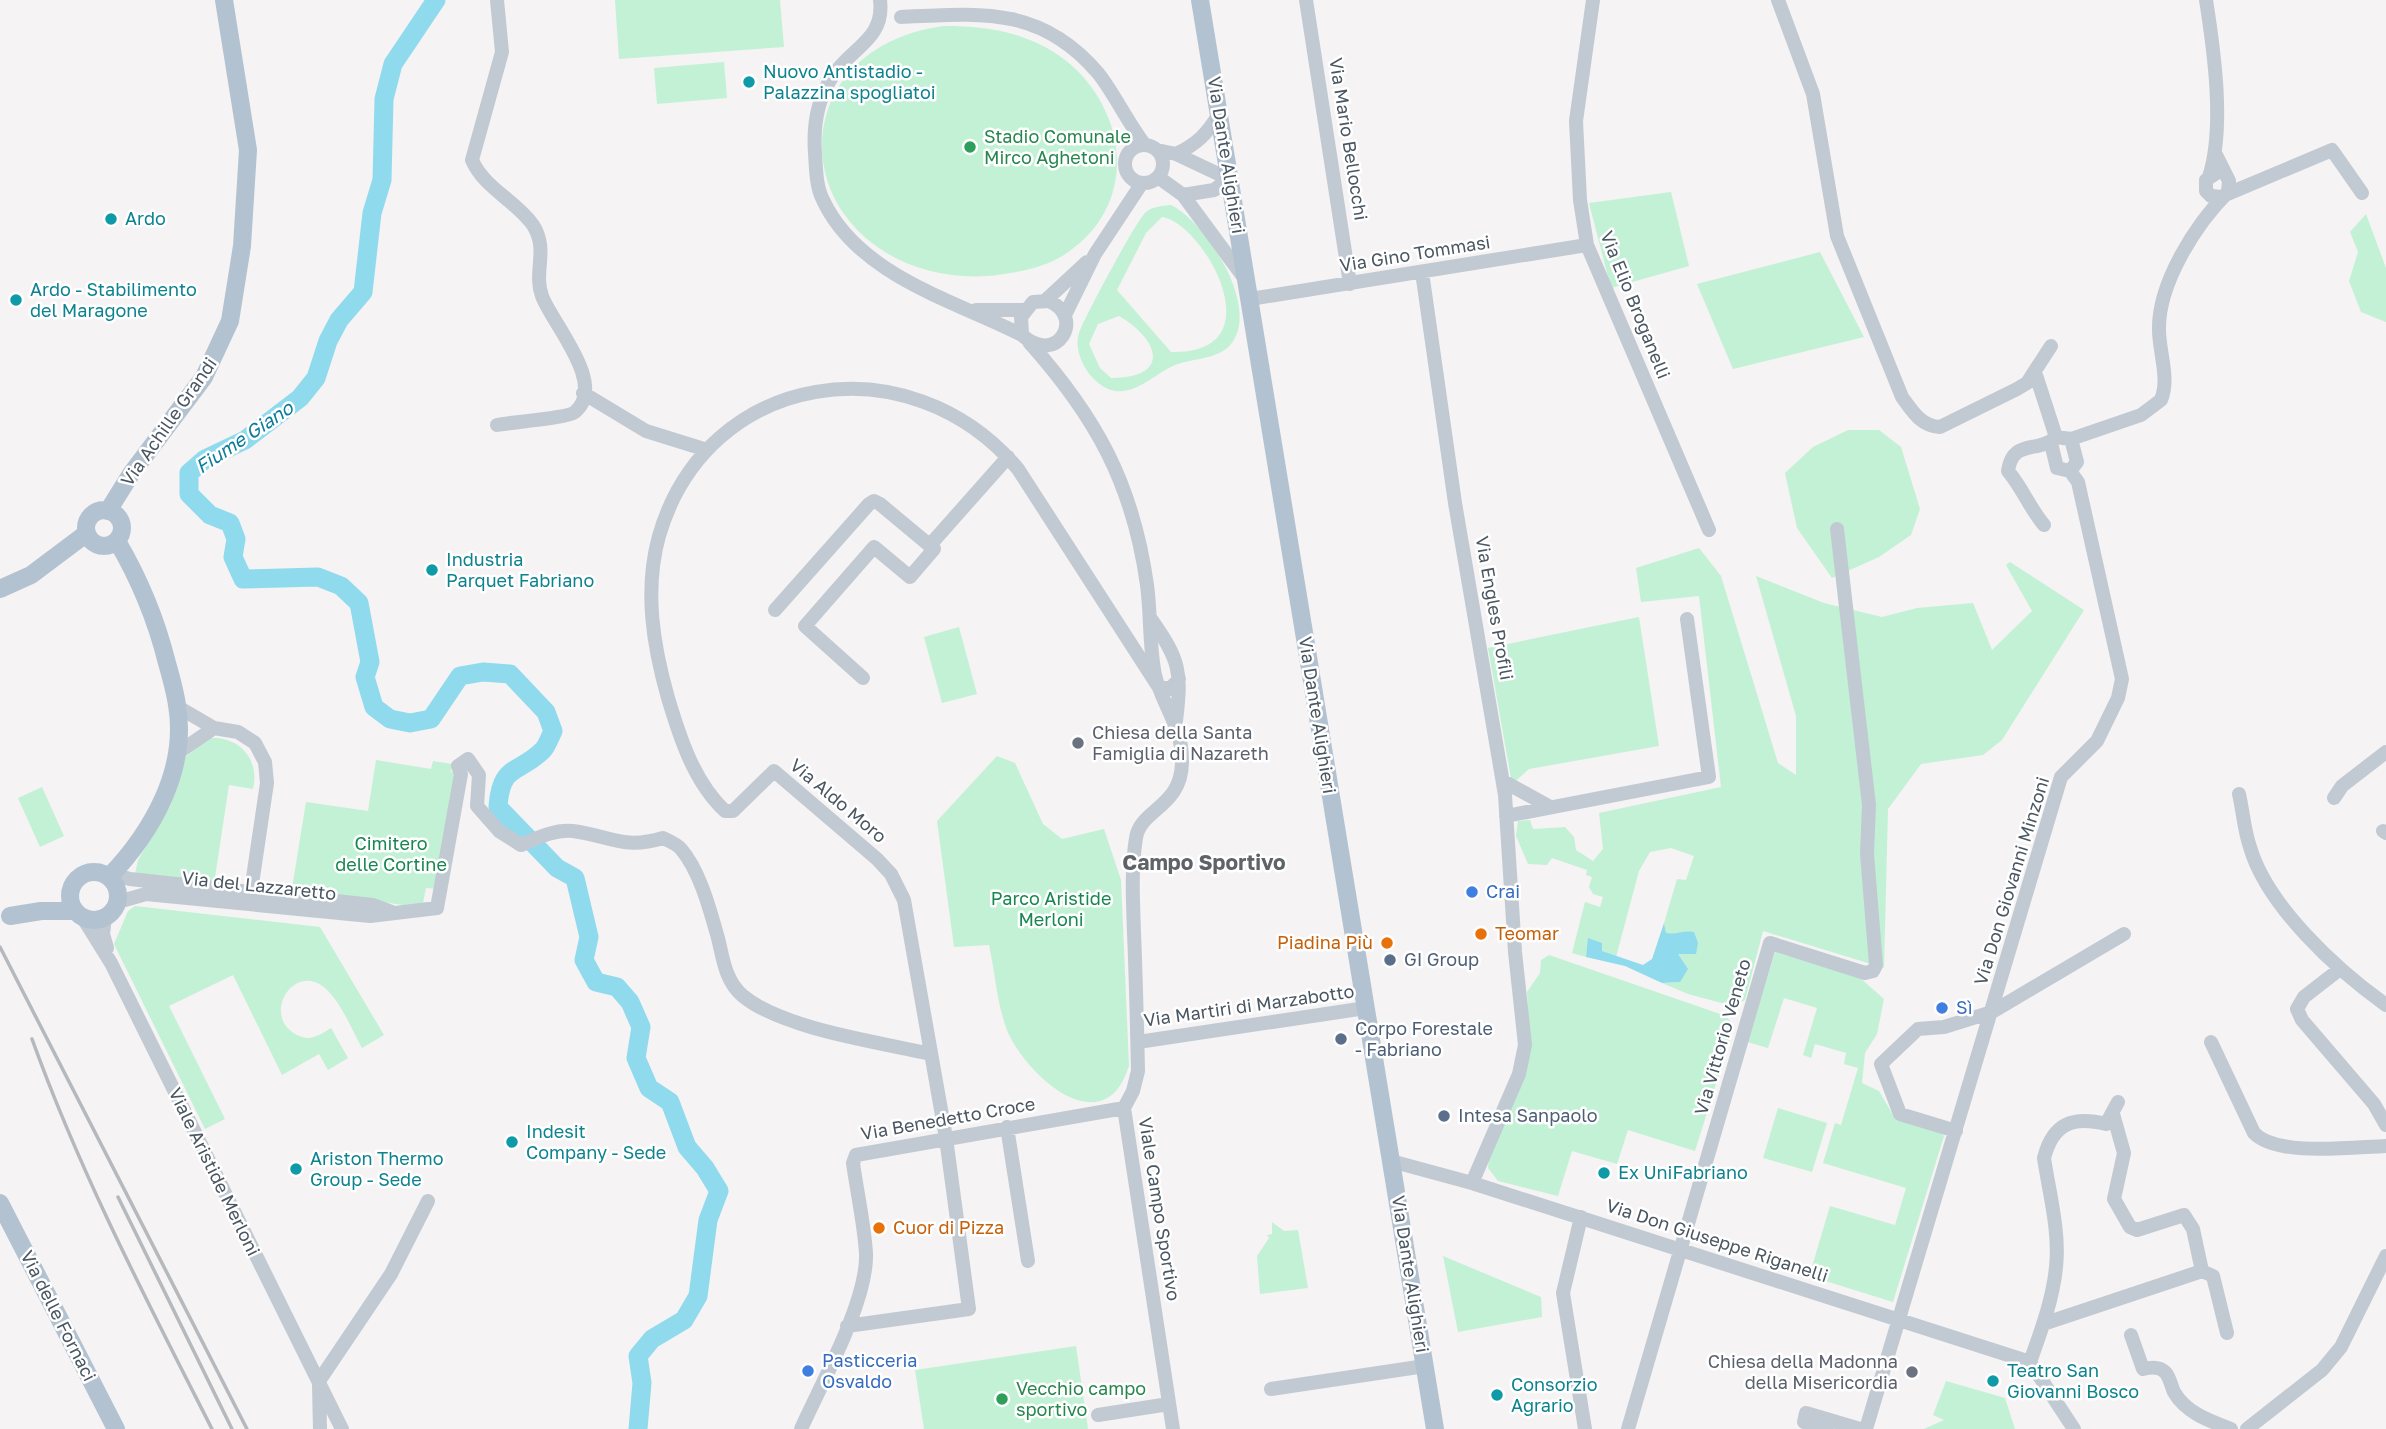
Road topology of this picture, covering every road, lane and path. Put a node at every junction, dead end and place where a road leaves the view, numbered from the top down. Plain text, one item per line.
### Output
1 (224, 0) edge
2 (497, 0) edge
3 (880, 0) edge
4 (1200, 0) edge
5 (1306, 0) edge
6 (1593, 0) edge
7 (1778, 0) edge
8 (2206, 0) edge
9 (901, 18) dead end
10 (1219, 114) junction
11 (1122, 115) junction
12 (1151, 147) junction
13 (1176, 154) junction
14 (1127, 155) junction
15 (1128, 175) junction
16 (1158, 177) junction
17 (1229, 179) junction
18 (1142, 183) junction
19 (2219, 186) junction
20 (2362, 193) dead end
21 (1184, 195) junction
22 (1122, 213) junction
23 (1587, 245) junction
24 (1095, 254) junction
25 (1422, 272) junction
26 (1350, 284) junction
27 (1248, 290) junction
28 (1046, 300) junction
29 (971, 309) junction
30 (1024, 310) junction
31 (1065, 314) junction
32 (1026, 338) junction
33 (1054, 344) junction
34 (2051, 346) dead end
35 (2035, 372) junction
36 (1062, 379) junction
37 (583, 393) junction
38 (497, 425) dead end
39 (2059, 439) junction
40 (707, 450) junction
41 (1008, 457) junction
42 (2070, 471) junction
43 (108, 511) junction
44 (2044, 525) dead end
45 (1837, 529) dead end
46 (1709, 530) dead end
47 (87, 533) junction
48 (117, 541) junction
49 (930, 545) junction
50 (0, 589) edge
51 (775, 610) dead end
52 (1151, 619) junction
53 (1687, 619) dead end
54 (1124, 632) junction
55 (1153, 649) junction
56 (1176, 663) junction
57 (863, 678) dead end
58 (1179, 679) junction
59 (1158, 686) junction
60 (178, 707) junction
61 (1176, 721) junction
62 (214, 728) junction
63 (2386, 752) edge
64 (176, 754) junction
65 (1503, 781) junction
66 (2239, 794) dead end
67 (2334, 798) dead end
68 (1550, 807) junction
69 (1506, 816) junction
70 (111, 876) junction
71 (251, 891) junction
72 (118, 902) junction
73 (79, 914) junction
74 (397, 914) junction
75 (10, 916) dead end
76 (106, 917) junction
77 (2124, 934) dead end
78 (111, 963) junction
79 (2340, 968) junction
80 (2386, 1005) edge
81 (1366, 1008) junction
82 (1992, 1012) junction
83 (1138, 1042) junction
84 (2211, 1042) dead end
85 (931, 1054) junction
86 (1124, 1108) junction
87 (2386, 1125) edge
88 (1007, 1128) junction
89 (1956, 1132) junction
90 (946, 1138) junction
91 (2386, 1146) edge
92 (1391, 1161) junction
93 (1472, 1183) junction
94 (428, 1201) dead end
95 (0, 1203) edge
96 (1580, 1217) junction
97 (1681, 1248) junction
98 (2386, 1256) edge
99 (1028, 1261) dead end
100 (2202, 1271) junction
101 (1900, 1320) junction
102 (2043, 1324) junction
103 (846, 1326) junction
104 (2227, 1333) dead end
105 (2131, 1335) dead end
106 (2030, 1362) junction
107 (1425, 1366) junction
108 (319, 1381) junction
109 (1272, 1389) dead end
110 (1169, 1404) junction
111 (1098, 1415) dead end
112 (116, 1429) edge
113 (320, 1429) edge
114 (342, 1429) edge
115 (801, 1429) edge
116 (1173, 1429) edge
117 (1435, 1429) edge
118 (1585, 1429) edge
119 (1628, 1429) edge
120 (1827, 1429) edge
121 (1860, 1429) edge
122 (1866, 1429) edge
123 (2074, 1429) edge
124 (2231, 1429) edge
125 (2247, 1429) edge

1 - 43 main road, Via Achille Grandi
2 - 37 street
3 - 29 street
4 - 10 main road, Via Dante Alighieri
5 - 26 street, Via Mario Bellocchi
6 - 23 street, Via Elio Broganelli
7 - 35 street
8 - 19 street
9 - 11 street
10 - 13 street
10 - 17 main road, Via Dante Alighieri
11 - 12 street
11 - 14 street
12 - 13 street
12 - 14 street
12 - 16 street
13 - 17 street
14 - 15 street
15 - 18 street
15 - 22 street
16 - 18 street
16 - 21 street
17 - 21 street
17 - 27 main road, Via Dante Alighieri
18 - 22 street
19 - 20 street
19 - 39 street
21 - 27 street
22 - 24 street
23 - 25 street, Via Gino Tommasi
23 - 46 street, Via Elio Broganelli
24 - 28 street
24 - 31 street
25 - 26 street, Via Gino Tommasi
25 - 65 street, Via Engles Profili
26 - 27 street, Via Gino Tommasi
27 - 81 main road, Via Dante Alighieri
28 - 30 street
28 - 31 street
29 - 30 street
29 - 32 street
30 - 32 street
31 - 33 street
32 - 33 street
32 - 36 street, Viale Campo Sportivo
33 - 36 street, Viale Campo Sportivo
34 - 35 street
35 - 39 street
36 - 52 street, Viale Campo Sportivo
37 - 38 street
37 - 40 street
39 - 42 street, Via Don Giovanni Minzoni
39 - 42 street
39 - 44 street
40 - 41 street, Via Aldo Moro
40 - 85 street, Via Aldo Moro
41 - 49 street
41 - 54 street, Via Aldo Moro
42 - 82 street, Via Don Giovanni Minzoni
43 - 47 main road, Via Achille Grandi
43 - 48 main road
45 - 97 street, Via Vittorio Veneto
47 - 48 main road
47 - 50 main road
48 - 60 main road
49 - 51 street
49 - 57 street
52 - 55 street, Viale Campo Sportivo
52 - 56 street, Viale Campo Sportivo
53 - 68 street
54 - 55 street, Via Aldo Moro
54 - 59 street, Via Aldo Moro
55 - 56 street
55 - 59 street, Viale Campo Sportivo
56 - 58 street, Viale Campo Sportivo
58 - 59 street
58 - 61 street, Viale Campo Sportivo
59 - 61 street, Viale Campo Sportivo
60 - 62 street, Via del Lazzaretto
60 - 64 main road
61 - 83 street, Viale Campo Sportivo
62 - 64 street
62 - 71 street, Via del Lazzaretto
63 - 67 street
64 - 70 main road
65 - 68 street
65 - 69 street, Via Engles Profili
66 - 79 street
68 - 69 street
69 - 93 street, Via Engles Profili
70 - 71 street, Via del Lazzaretto
70 - 72 main road
70 - 73 main road
71 - 74 street, Via del Lazzaretto
72 - 74 street, Via del Lazzaretto
72 - 76 main road
73 - 75 main road
73 - 76 main road
73 - 78 street, Viale Aristide Merloni
74 - 85 street, Via del Lazzaretto
76 - 78 street, Viale Aristide Merloni
77 - 82 street
78 - 108 street, Viale Aristide Merloni
79 - 80 street
79 - 87 street
81 - 83 street, Via Martiri di Marzabotto
81 - 92 main road, Via Dante Alighieri
82 - 89 street, Via Don Giovanni Minzoni
82 - 89 street
83 - 86 street, Viale Campo Sportivo
84 - 91 street
85 - 90 street, Via Aldo Moro
86 - 88 street, Via Benedetto Croce
86 - 110 street, Viale Campo Sportivo
88 - 90 street, Via Benedetto Croce
88 - 99 street
89 - 101 street, Via Don Giovanni Minzoni
90 - 103 street, Via Benedetto Croce
90 - 103 street, Via Aldo Moro
92 - 93 street, Via Don Giuseppe Riganelli
92 - 107 main road, Via Dante Alighieri
93 - 96 street, Via Don Giuseppe Riganelli
94 - 108 street
95 - 112 main road, Via delle Fornaci
96 - 97 street, Via Don Giuseppe Riganelli
96 - 118 street
97 - 101 street, Via Don Giuseppe Riganelli
97 - 119 street, Via Vittorio Veneto
98 - 125 street
100 - 102 street
100 - 102 street
100 - 104 street
101 - 106 street, Via Don Giuseppe Riganelli
101 - 122 street, Via Don Giovanni Minzoni
102 - 106 street
103 - 115 street, Via Benedetto Croce
105 - 124 street
106 - 123 street
107 - 109 street
107 - 117 main road, Via Dante Alighieri
108 - 113 street
108 - 114 street, Viale Aristide Merloni
110 - 111 street
110 - 116 street, Viale Campo Sportivo
120 - 121 street

